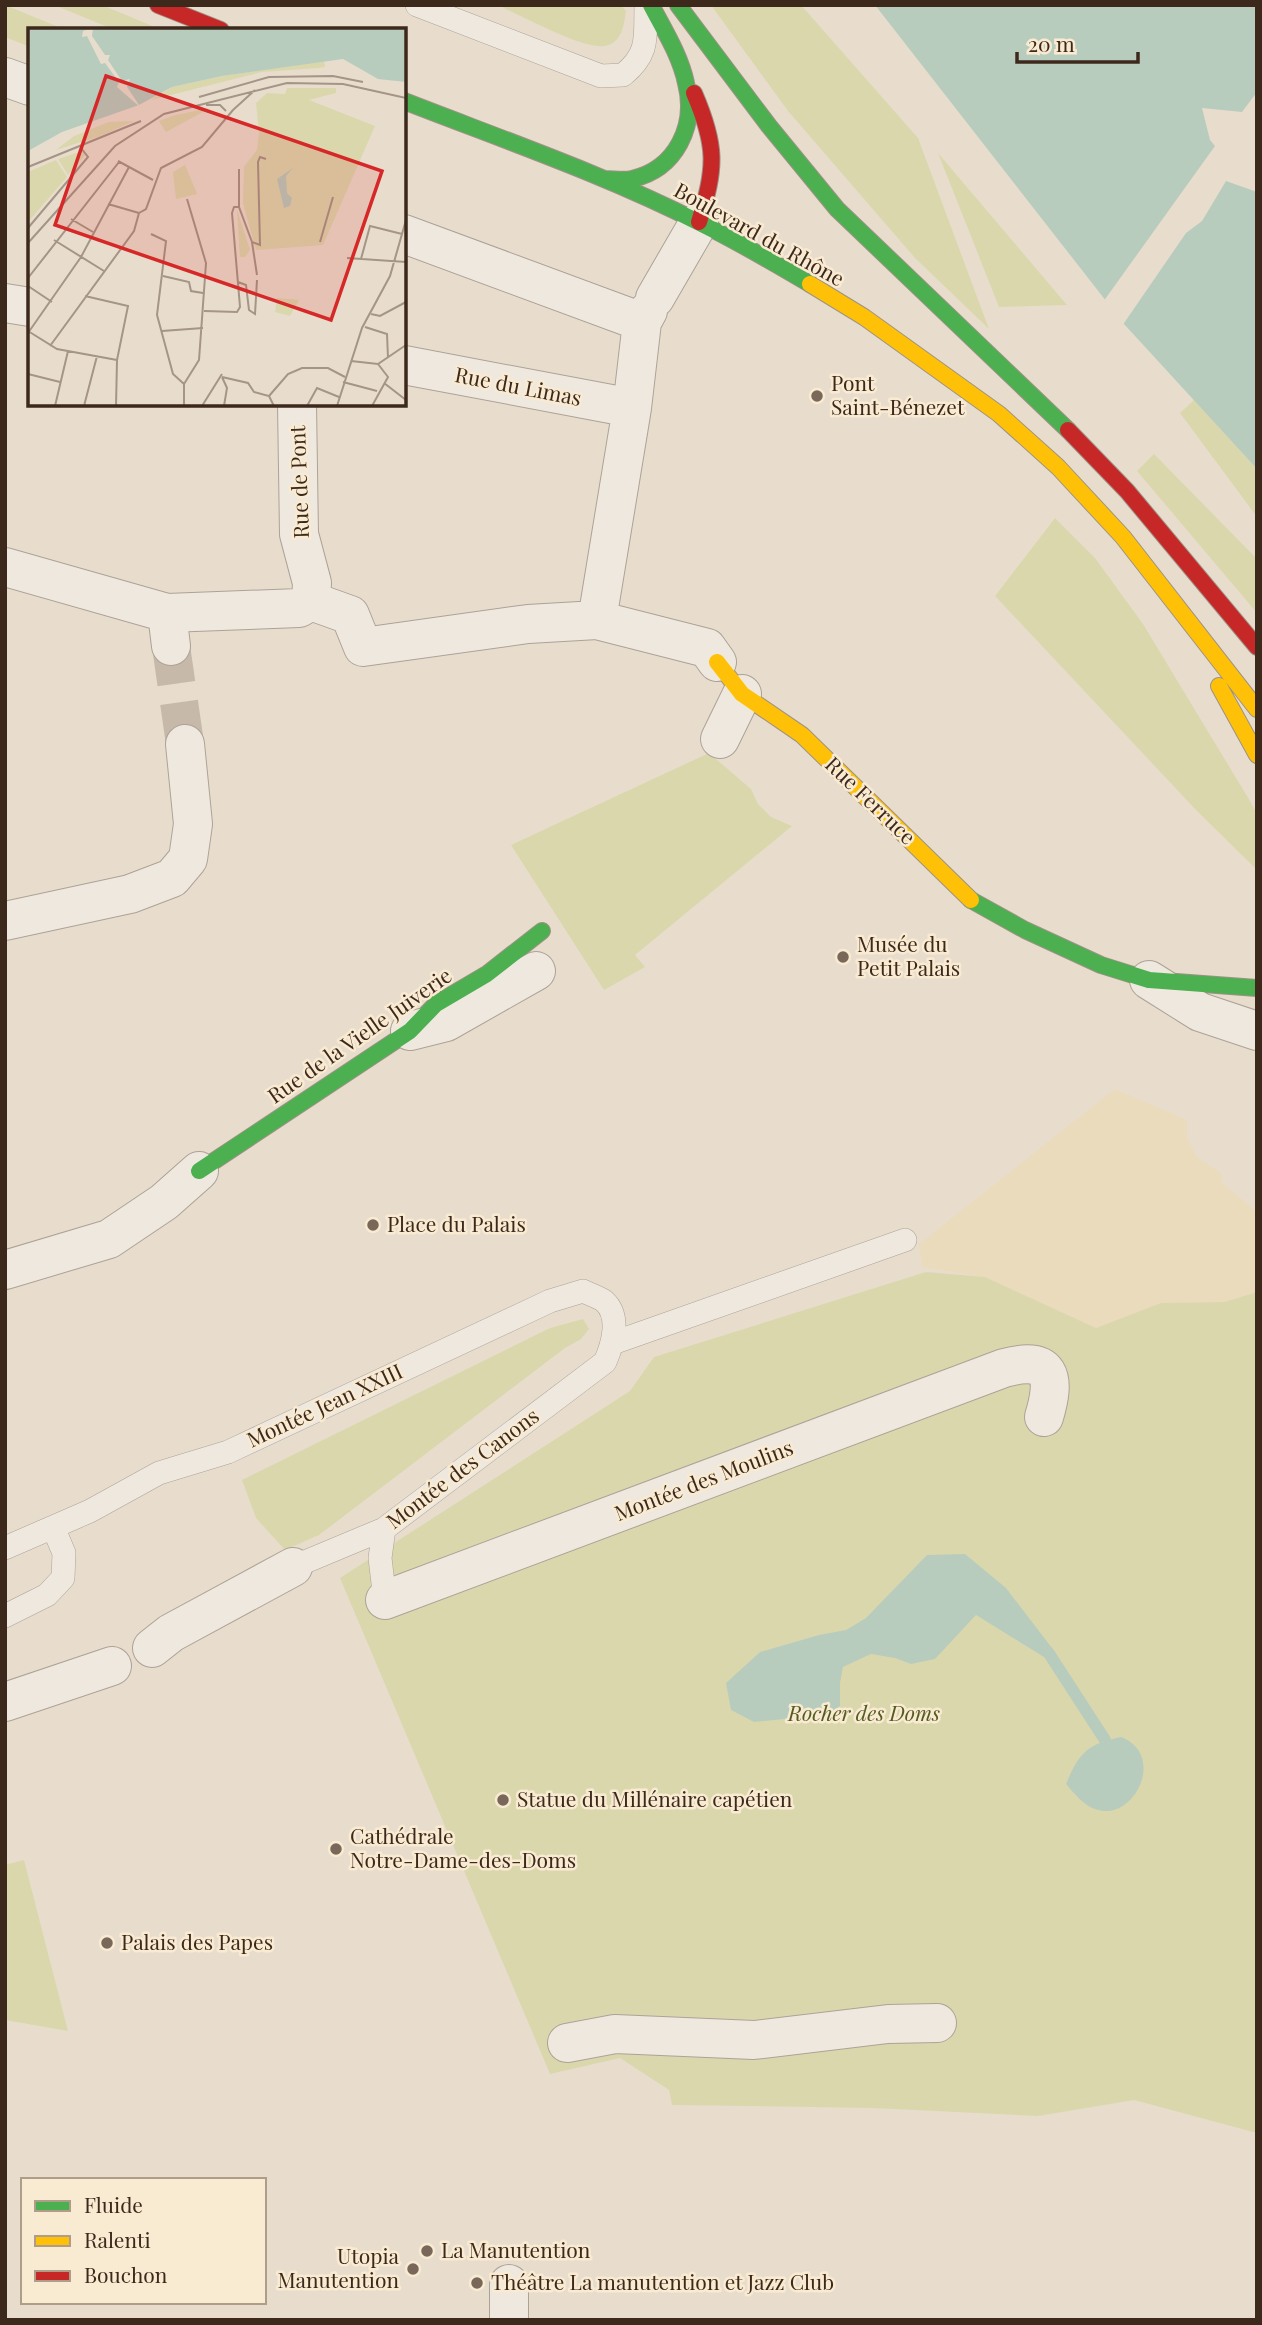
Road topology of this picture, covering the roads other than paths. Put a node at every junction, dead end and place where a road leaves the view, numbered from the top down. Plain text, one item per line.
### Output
1 (158, 5) edge
2 (417, 5) edge
3 (649, 5) edge
4 (678, 5) edge
5 (216, 28) edge
6 (683, 71) junction
7 (5, 77) edge
8 (28, 85) edge
9 (406, 102) edge
10 (605, 179) junction
11 (699, 222) junction
12 (406, 235) edge
13 (5, 303) edge
14 (28, 307) edge
15 (648, 310) junction
16 (406, 365) edge
17 (297, 406) edge
18 (632, 408) junction
19 (5, 567) edge
20 (1167, 593) junction
21 (311, 600) junction
22 (597, 621) junction
23 (1257, 647) edge
24 (717, 662) joint
25 (742, 694) junction
26 (1257, 709) edge
27 (720, 739) dead end
28 (185, 744) tunnel mouth
29 (1257, 755) edge
30 (5, 921) edge
31 (542, 931) dead end
32 (536, 971) dead end
33 (1149, 980) junction
34 (1257, 988) edge
35 (410, 1031) junction
36 (1257, 1031) edge
37 (199, 1171) joint
38 (905, 1240) dead end
39 (5, 1270) edge
40 (613, 1343) junction
41 (1044, 1417) dead end
42 (53, 1527) junction
43 (384, 1529) junction
44 (5, 1548) edge
45 (293, 1567) joint
46 (385, 1601) joint
47 (5, 1616) edge
48 (152, 1648) dead end
49 (112, 1666) dead end
50 (5, 1702) edge
51 (937, 2023) dead end
52 (567, 2043) dead end

1 - 5 main road
2 - 3 lane
3 - 6 main road
4 - 23 main road
6 - 10 main road
6 - 11 main road
7 - 8 street
9 - 10 main road, Boulevard du Rhône
10 - 11 main road, Boulevard du Rhône
11 - 15 street
11 - 20 main road, Boulevard du Rhône
12 - 15 street
13 - 14 street
15 - 18 street
16 - 18 street, Rue du Limas
17 - 21 street, Rue de Pont
18 - 22 street
19 - 21 street
20 - 26 main road
20 - 29 main road
21 - 22 street, Rue Ferruce
22 - 24 street, Rue Ferruce
24 - 25 main road, Rue Ferruce
25 - 27 street
25 - 33 main road, Rue Ferruce
28 - 30 street
31 - 35 main road, Rue de la Vielle Juiverie
32 - 35 street
33 - 34 main road, Rue Ferruce
33 - 36 street, Rue Ferruce
35 - 37 main road, Rue de la Vielle Juiverie
37 - 39 street
38 - 40 lane
40 - 42 lane, Montée Jean XXIII
40 - 43 lane, Montée des Canons
41 - 46 street, Montée des Moulins
42 - 44 lane, Montée Jean XXIII
42 - 47 lane
43 - 45 lane, Montée des Canons
43 - 46 lane, Montée des Moulins
45 - 48 street
49 - 50 street
51 - 52 street

